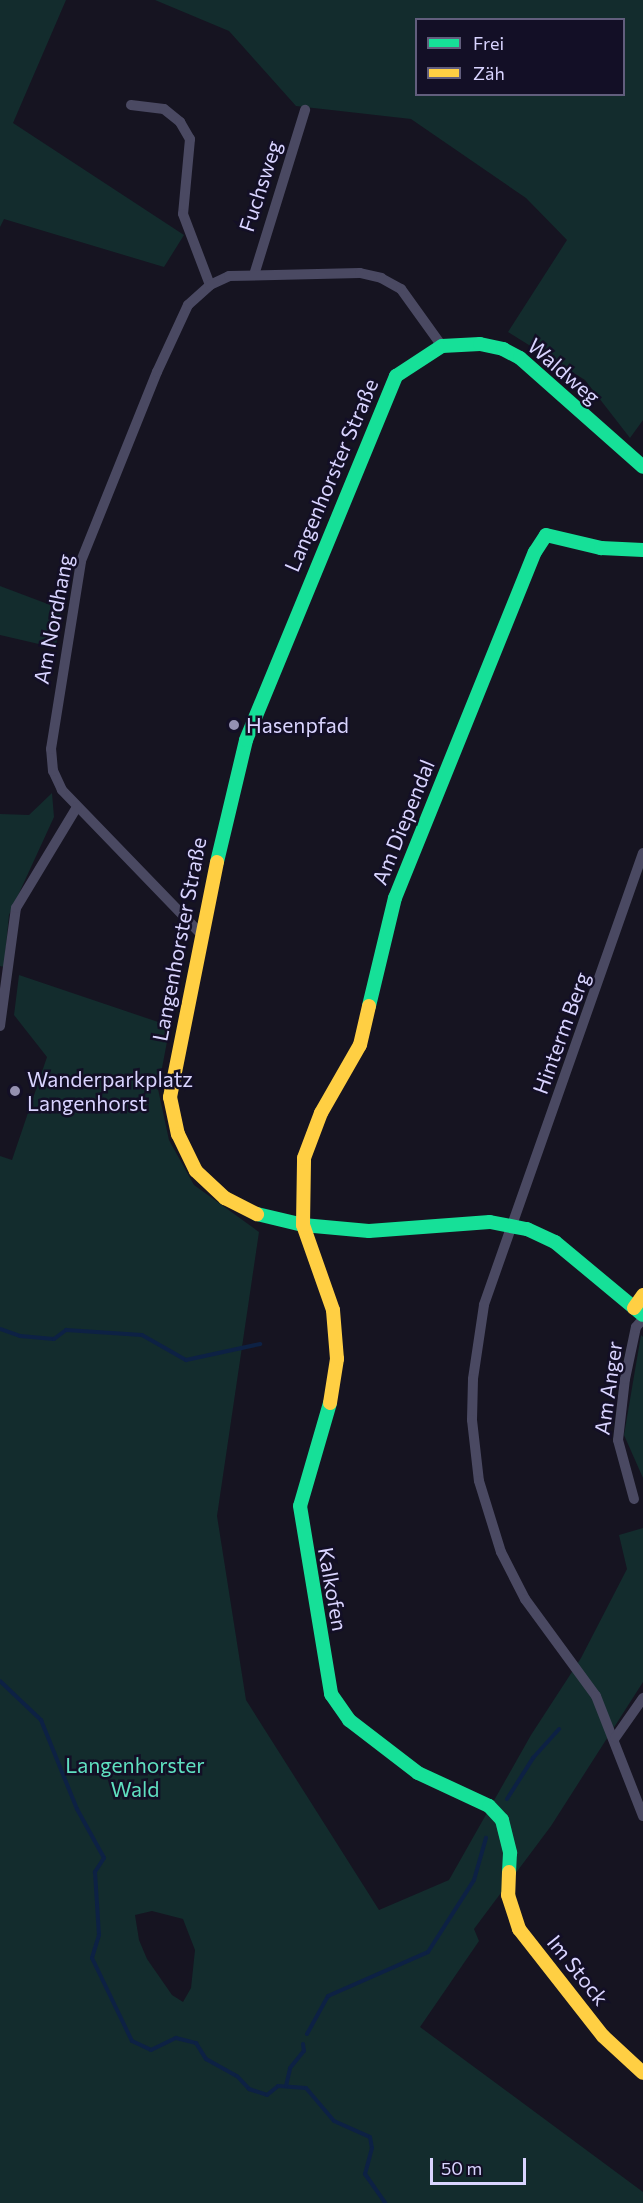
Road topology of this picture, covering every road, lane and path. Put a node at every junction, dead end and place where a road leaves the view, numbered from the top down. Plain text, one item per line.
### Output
1 (131, 105) dead end
2 (305, 110) dead end
3 (254, 275) junction
4 (210, 285) junction
5 (442, 346) junction
6 (643, 467) edge
7 (643, 550) edge
8 (77, 807) junction
9 (643, 853) edge
10 (200, 933) junction
11 (0, 1026) edge
12 (303, 1225) junction
13 (511, 1225) junction
14 (643, 1295) edge
15 (640, 1314) edge
16 (634, 1499) dead end
17 (643, 1698) edge
18 (615, 1738) junction
19 (643, 1816) edge
20 (508, 1878) joint
21 (643, 2073) edge

1 - 4 street
2 - 3 street, Fuchsweg
3 - 4 street, Am Nordhang
3 - 5 street, Am Nordhang
4 - 8 street, Am Nordhang
5 - 6 street, Waldweg
5 - 10 street, Langenhorster Straße
7 - 12 street, Am Diependal
8 - 10 street, Am Nordhang
8 - 11 street
9 - 13 street, Hinterm Berg
10 - 12 street, Langenhorster Straße
12 - 13 street, Langenhorster Straße
12 - 20 street, Kalkofen
13 - 15 street, Langenhorster Straße
13 - 18 street, Hinterm Berg
14 - 15 street
15 - 16 street, Am Anger
17 - 18 street
18 - 19 street, Hinterm Berg
20 - 21 street, Im Stock

